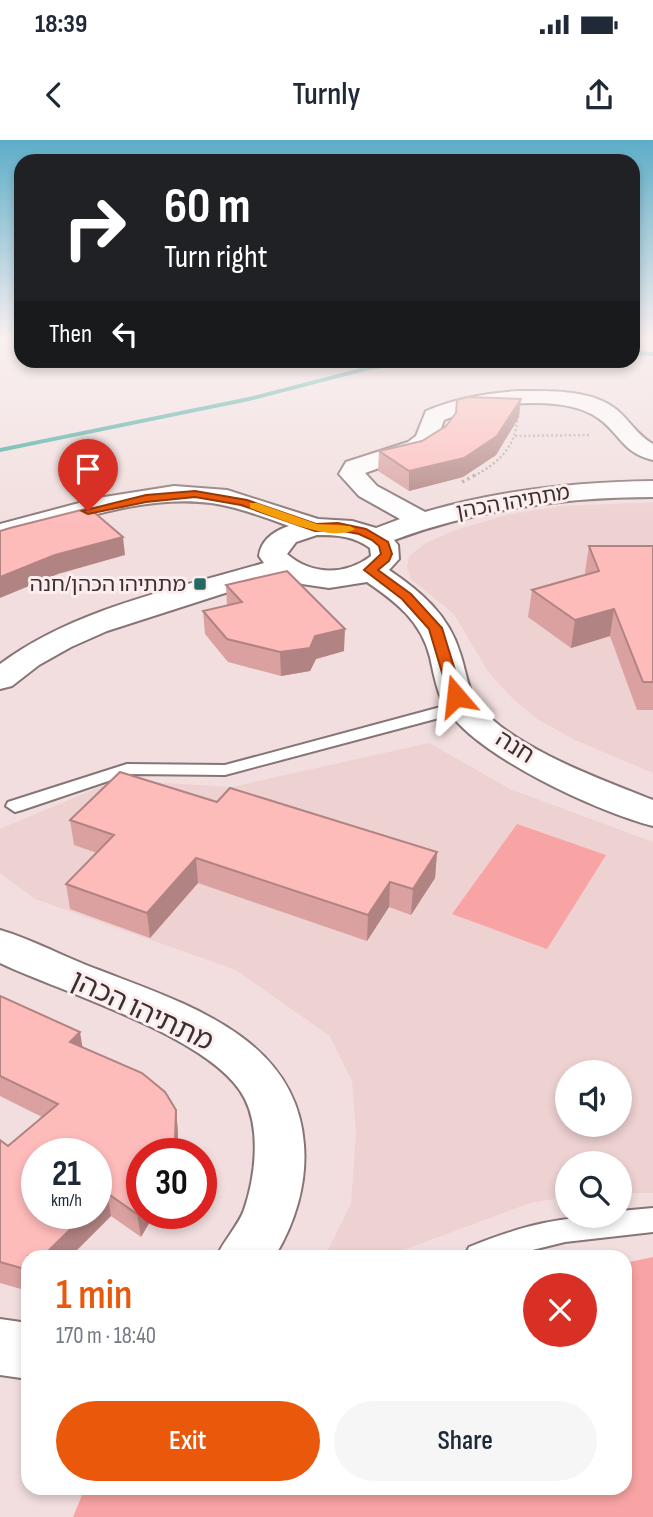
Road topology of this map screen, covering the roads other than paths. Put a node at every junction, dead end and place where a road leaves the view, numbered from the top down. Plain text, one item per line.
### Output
1 (478, 400) edge
2 (565, 400) edge
3 (623, 430) junction
4 (653, 430) edge
5 (653, 453) edge
6 (653, 489) edge
7 (420, 520) junction
8 (315, 527) junction
9 (0, 533) edge
10 (376, 537) junction
11 (282, 567) junction
12 (370, 570) junction
13 (0, 679) edge
14 (463, 706) junction
15 (15, 806) dead end
16 (653, 814) edge
17 (0, 945) edge
18 (653, 1220) edge
19 (248, 1250) edge
20 (495, 1250) edge
21 (0, 1347) edge
22 (21, 1350) edge

1 - 7 street
2 - 3 street
3 - 4 street
3 - 5 street
6 - 7 street, מתתיהו הכהן
7 - 10 street, מתתיהו הכהן
8 - 9 street
8 - 10 street
8 - 11 street
10 - 12 street
11 - 12 street
11 - 13 street
12 - 14 street, חנה
14 - 15 lane
14 - 16 street, חנה
17 - 19 street, מתתיהו הכהן
18 - 20 lane
21 - 22 street

